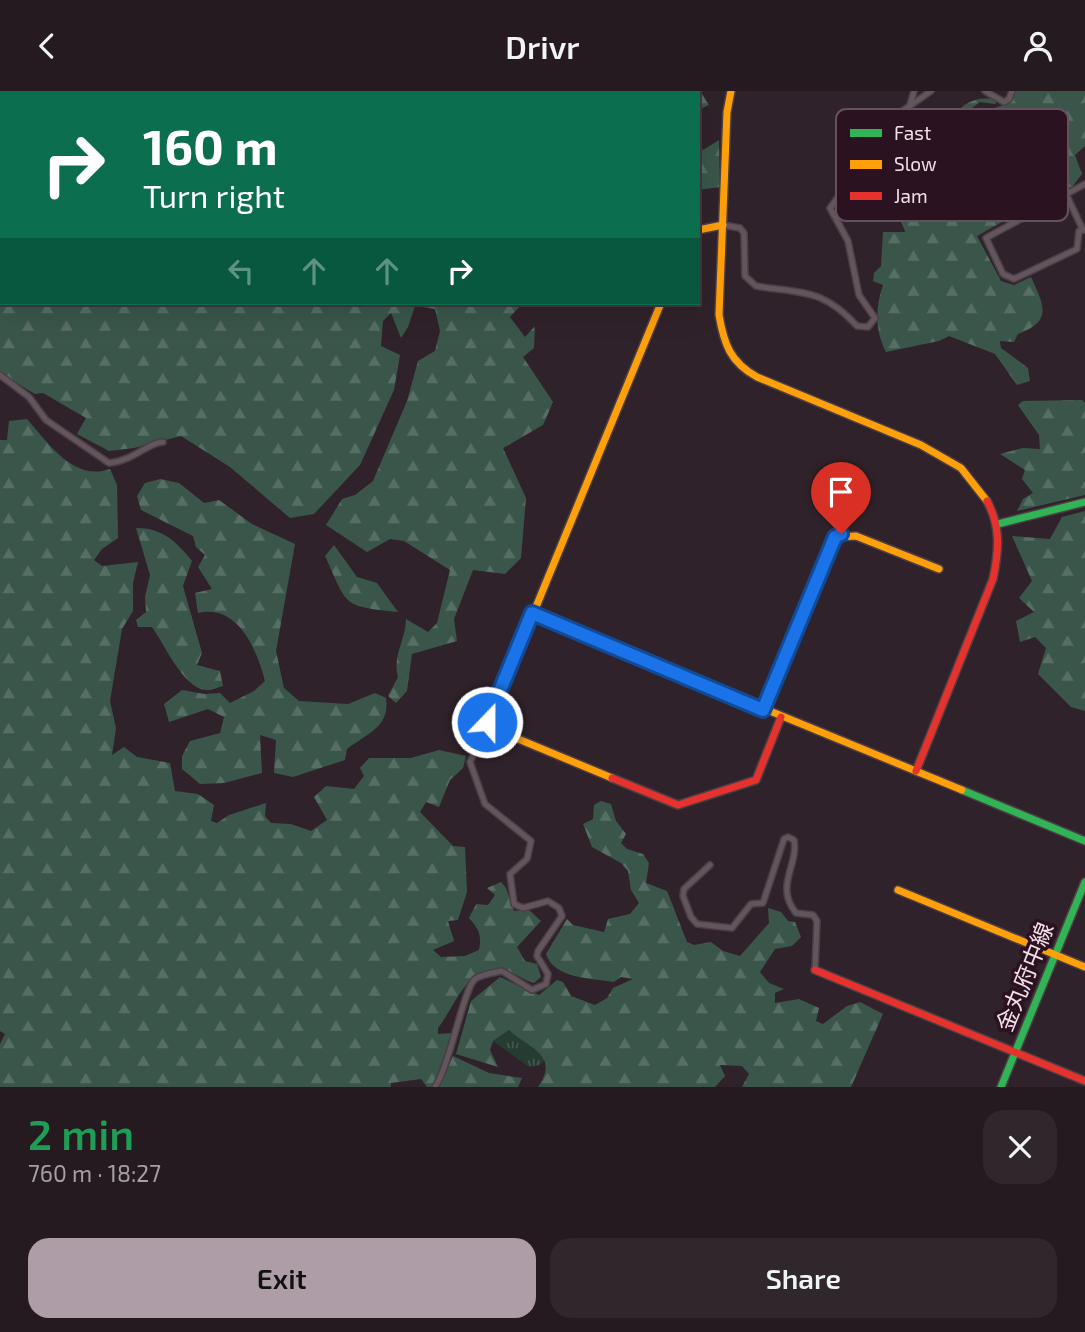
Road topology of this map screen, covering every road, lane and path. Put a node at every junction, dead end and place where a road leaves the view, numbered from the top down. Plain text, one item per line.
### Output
1 (731, 91) edge
2 (914, 91) edge
3 (931, 91) edge
4 (985, 91) edge
5 (1012, 91) edge
6 (910, 105) junction
7 (906, 109) edge
8 (1085, 184) edge
9 (1068, 194) edge
10 (1068, 197) edge
11 (836, 200) edge
12 (836, 219) edge
13 (837, 221) edge
14 (1018, 221) edge
15 (1082, 221) edge
16 (723, 225) junction
17 (700, 230) edge
18 (1084, 231) edge
19 (661, 305) edge
20 (0, 375) edge
21 (163, 442) dead end
22 (1085, 502) edge
23 (998, 524) junction
24 (939, 569) dead end
25 (532, 613) junction
26 (763, 710) junction
27 (781, 717) junction
28 (487, 726) junction
29 (916, 771) junction
30 (1085, 841) edge
31 (710, 865) dead end
32 (1085, 882) edge
33 (898, 890) dead end
34 (1055, 954) junction
35 (1085, 967) edge
36 (815, 970) joint
37 (1015, 1052) junction
38 (1085, 1081) edge
39 (435, 1087) edge
40 (1001, 1087) edge

1 - 16 street
2 - 6 street
3 - 6 street
4 - 5 street
6 - 7 street
8 - 9 street
10 - 15 street
11 - 12 street
13 - 16 street
14 - 18 street
15 - 18 street
16 - 17 street
16 - 23 street
19 - 25 street
20 - 21 street
22 - 23 street
23 - 29 street
24 - 26 street
25 - 26 street
25 - 28 street
26 - 27 street
27 - 28 street
27 - 29 street
28 - 39 street
29 - 30 street
31 - 36 street
32 - 34 street, 金丸府中線
33 - 34 street
34 - 35 street
34 - 37 street, 金丸府中線
36 - 37 street
37 - 38 street
37 - 40 street, 金丸府中線

